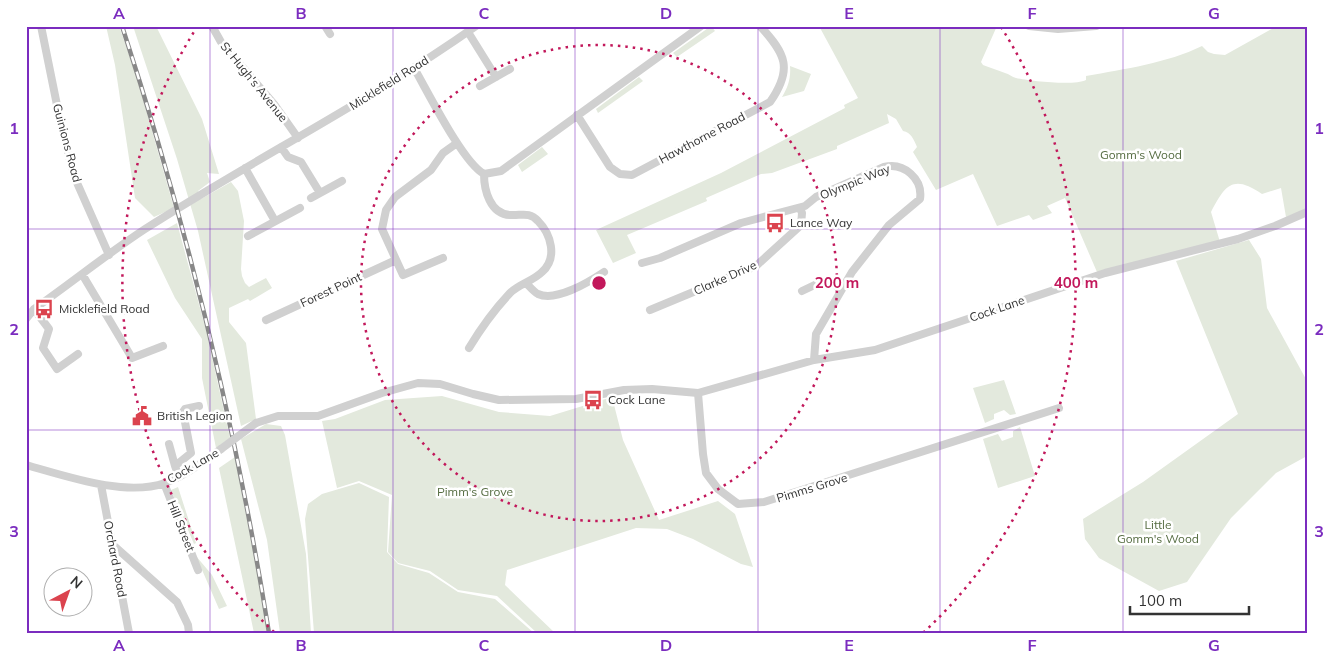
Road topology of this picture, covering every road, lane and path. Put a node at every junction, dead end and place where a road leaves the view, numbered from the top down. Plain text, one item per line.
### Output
1 (41, 26) edge
2 (212, 26) edge
3 (476, 26) edge
4 (701, 26) edge
5 (760, 26) edge
6 (1030, 26) edge
7 (1096, 26) edge
8 (468, 32) junction
9 (414, 68) junction
10 (510, 69) dead end
11 (496, 77) junction
12 (480, 86) dead end
13 (577, 115) junction
14 (298, 138) junction
15 (457, 143) junction
16 (281, 147) junction
17 (245, 168) junction
18 (484, 174) junction
19 (342, 181) dead end
20 (320, 193) junction
21 (311, 198) dead end
22 (300, 208) dead end
23 (800, 208) junction
24 (1307, 212) edge
25 (275, 221) junction
26 (248, 236) dead end
27 (110, 255) junction
28 (444, 258) dead end
29 (396, 260) junction
30 (642, 263) dead end
31 (604, 272) dead end
32 (82, 274) junction
33 (526, 283) junction
34 (802, 290) dead end
35 (841, 290) junction
36 (34, 309) junction
37 (650, 310) dead end
38 (26, 319) edge
39 (266, 320) dead end
40 (163, 346) dead end
41 (469, 348) dead end
42 (78, 354) dead end
43 (814, 360) junction
44 (698, 393) junction
45 (199, 406) dead end
46 (1059, 408) dead end
47 (169, 444) dead end
48 (26, 465) edge
49 (175, 466) junction
50 (179, 477) junction
51 (164, 483) junction
52 (101, 485) junction
53 (113, 545) junction
54 (198, 570) dead end
55 (129, 633) edge
56 (189, 633) edge

1 - 27 street, Guinions Road
2 - 14 street, St Hugh's Avenue
3 - 8 street, Micklefield Road
4 - 13 street
5 - 13 street, Hawthorne Road
6 - 7 street
8 - 9 street, Micklefield Road
8 - 11 street
9 - 14 street, Micklefield Road
9 - 15 street
10 - 11 street
11 - 12 street
13 - 18 street
14 - 16 street, Micklefield Road
15 - 18 street
15 - 29 street
16 - 17 street, Micklefield Road
16 - 20 street
17 - 25 street
17 - 27 street, Micklefield Road
18 - 33 street
19 - 20 street
20 - 21 street
22 - 25 street
23 - 30 street, Olympic Way
23 - 35 street, Olympic Way
23 - 37 street, Clarke Drive
24 - 43 street, Cock Lane
25 - 26 street
27 - 32 street, Micklefield Road
28 - 29 street
29 - 39 street, Forest Point
31 - 33 street
32 - 36 street, Micklefield Road
32 - 40 street
33 - 41 street
34 - 35 street
35 - 43 street, Olympic Way
36 - 38 street, Micklefield Road
36 - 42 street
43 - 44 street, Cock Lane
44 - 46 street, Pimms Grove
44 - 50 street, Cock Lane, bridge
45 - 49 street
47 - 49 street
48 - 52 street, Cock Lane
49 - 50 street
50 - 51 street, Cock Lane
51 - 52 street, Cock Lane
51 - 54 street, Hill Street
52 - 53 street, Orchard Road
53 - 55 street, Orchard Road
53 - 56 street

